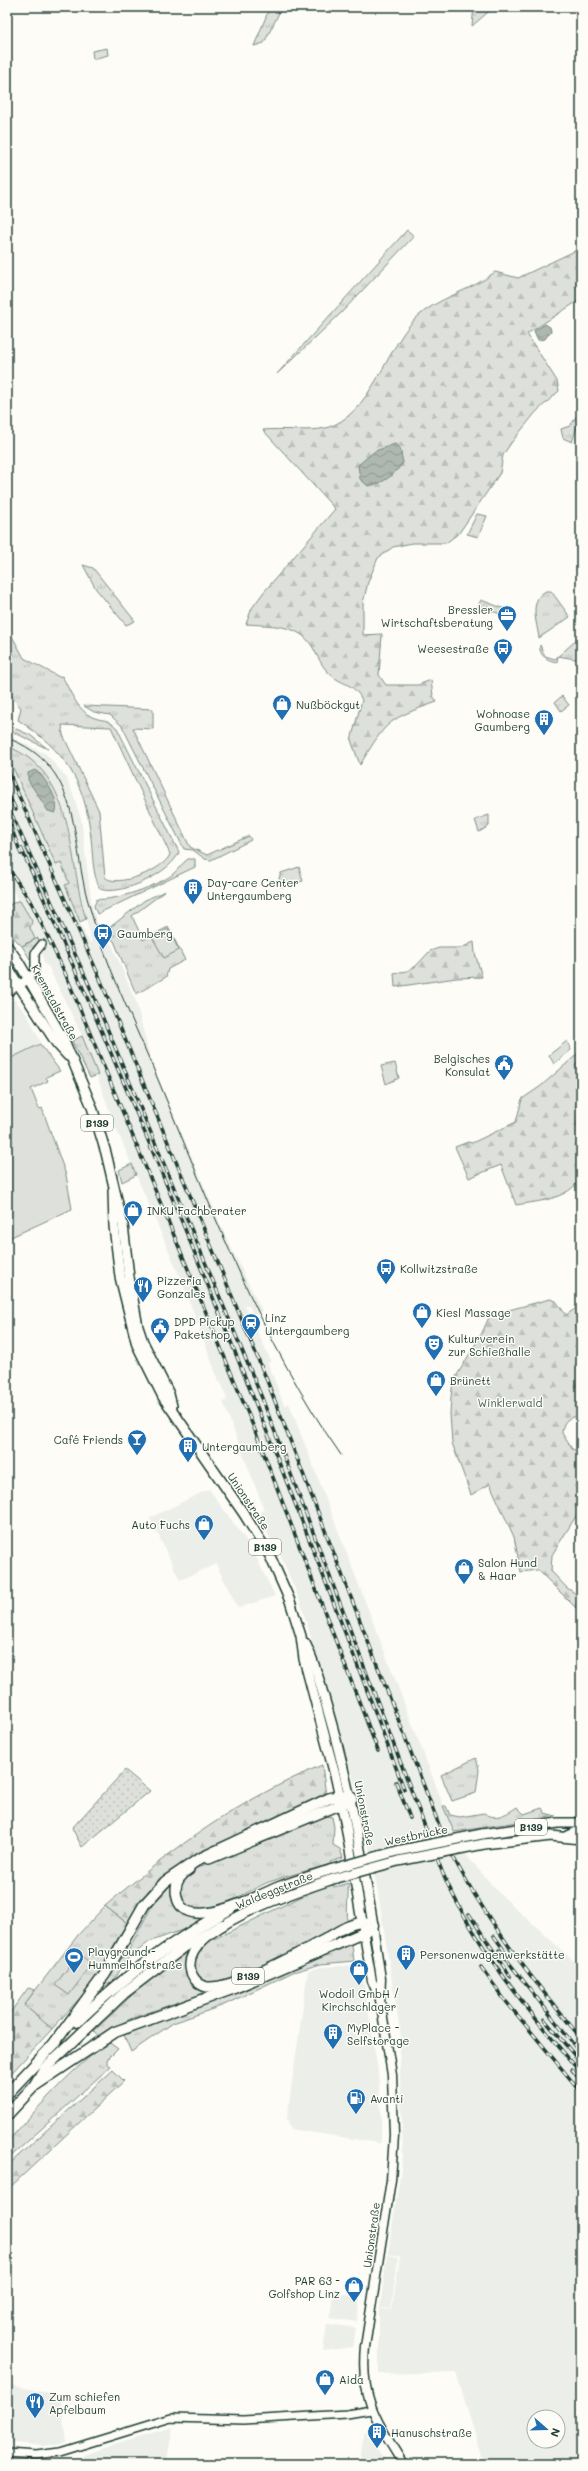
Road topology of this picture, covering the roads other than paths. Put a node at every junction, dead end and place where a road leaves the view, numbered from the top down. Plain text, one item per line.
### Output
1 (42, 944) dead end
2 (7, 946) edge
3 (7, 967) edge
4 (29, 979) junction
5 (19, 985) junction
6 (7, 992) edge
7 (70, 1058) junction
8 (301, 1636) junction
9 (352, 1798) junction
10 (341, 1801) junction
11 (581, 1823) edge
12 (581, 1830) edge
13 (568, 1836) junction
14 (581, 1839) edge
15 (333, 1869) joint
16 (336, 1878) joint
17 (230, 1909) junction
18 (362, 1922) junction
19 (222, 1925) junction
20 (373, 1925) junction
21 (363, 1933) junction
22 (380, 2000) junction
23 (54, 2045) junction
24 (34, 2086) junction
25 (7, 2094) edge
26 (7, 2115) edge
27 (371, 2410) junction
28 (7, 2453) edge
29 (403, 2464) edge

1 - 4 street
2 - 4 main road, Kremstalstraße / B139
3 - 5 main road, Kremstalstraße / B139
4 - 5 main road
4 - 7 main road, Kremstalstraße / B139
5 - 6 main road
5 - 7 main road, Kremstalstraße / B139
7 - 8 main road, Unionstraße / B139
8 - 9 main road, Unionstraße / B139
8 - 10 main road, Unionstraße / B139
9 - 10 highway
9 - 20 main road, Unionstraße / B139
10 - 17 main road, B139
10 - 18 main road, Unionstraße / B139
10 - 23 highway
11 - 15 main road, Westbrücke / B139, bridge
12 - 13 main road
13 - 14 main road, B139
13 - 16 main road, Westbrücke / B139, bridge
15 - 17 main road, Waldeggstraße / B139
16 - 19 main road, Waldeggstraße / B139
17 - 23 highway
18 - 19 main road, B139
18 - 20 main road
18 - 21 main road, Unionstraße
19 - 24 highway
20 - 21 highway
20 - 22 main road, Unionstraße
21 - 22 main road, Unionstraße
21 - 24 highway
22 - 27 main road, Unionstraße
23 - 25 highway
24 - 26 highway
27 - 28 street
27 - 29 main road, Unionstraße

